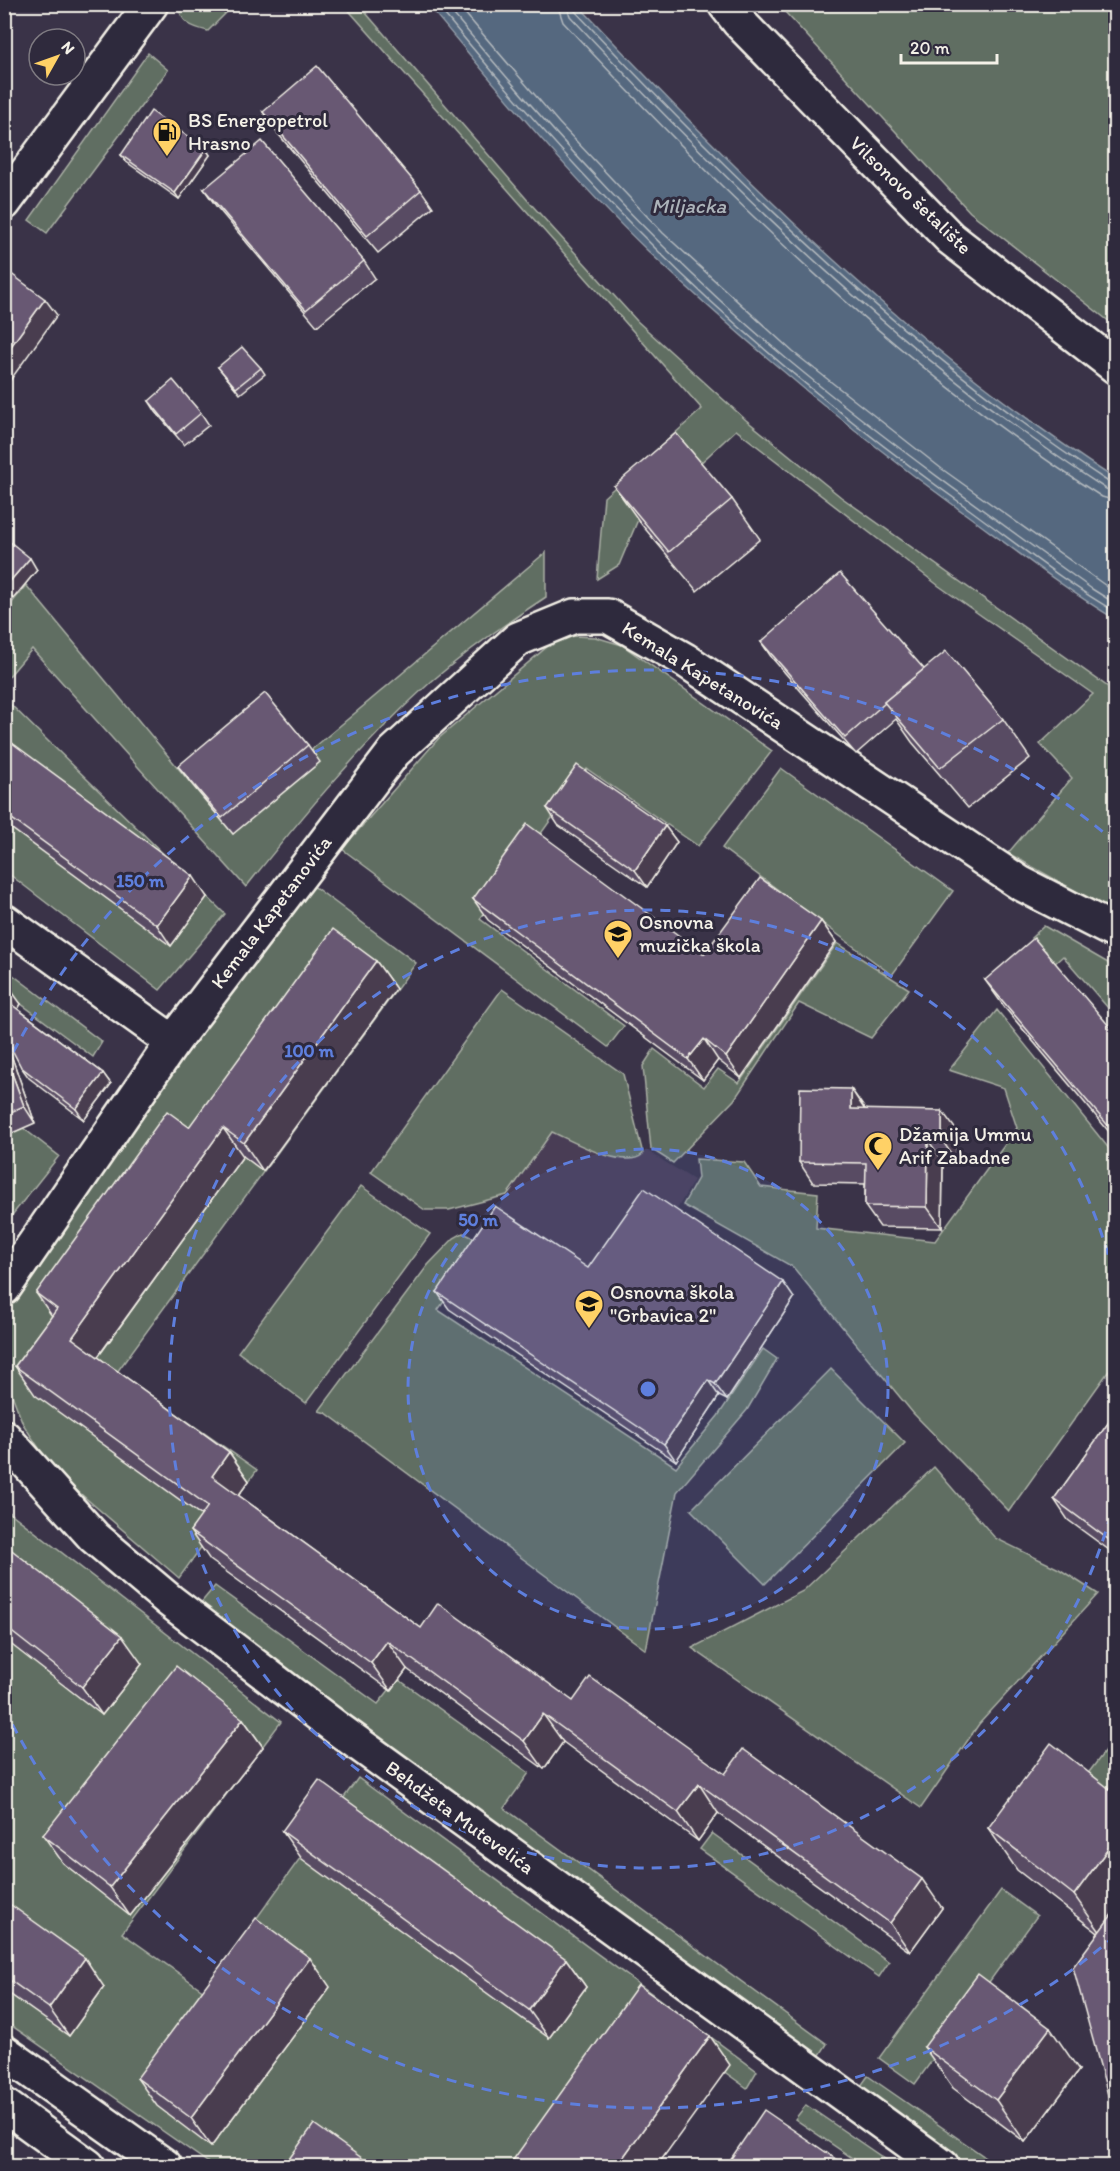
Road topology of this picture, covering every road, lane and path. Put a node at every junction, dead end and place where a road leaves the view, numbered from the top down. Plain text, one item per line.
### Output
1 (151, 4) edge
2 (725, 4) edge
3 (4, 203) edge
4 (1116, 367) edge
5 (4, 921) edge
6 (1116, 932) edge
7 (173, 1042) junction
8 (4, 1288) edge
9 (4, 1437) edge
10 (4, 2052) edge
11 (4, 2105) edge
12 (88, 2166) edge
13 (165, 2166) edge
14 (942, 2166) edge

1 - 3 street
2 - 4 street, Vilsonovo šetalište
5 - 7 street
6 - 7 street, Kemala Kapetanovića
7 - 8 street, Kemala Kapetanovića
9 - 14 street, Behdžeta Mutevelića
10 - 13 street
11 - 12 street

